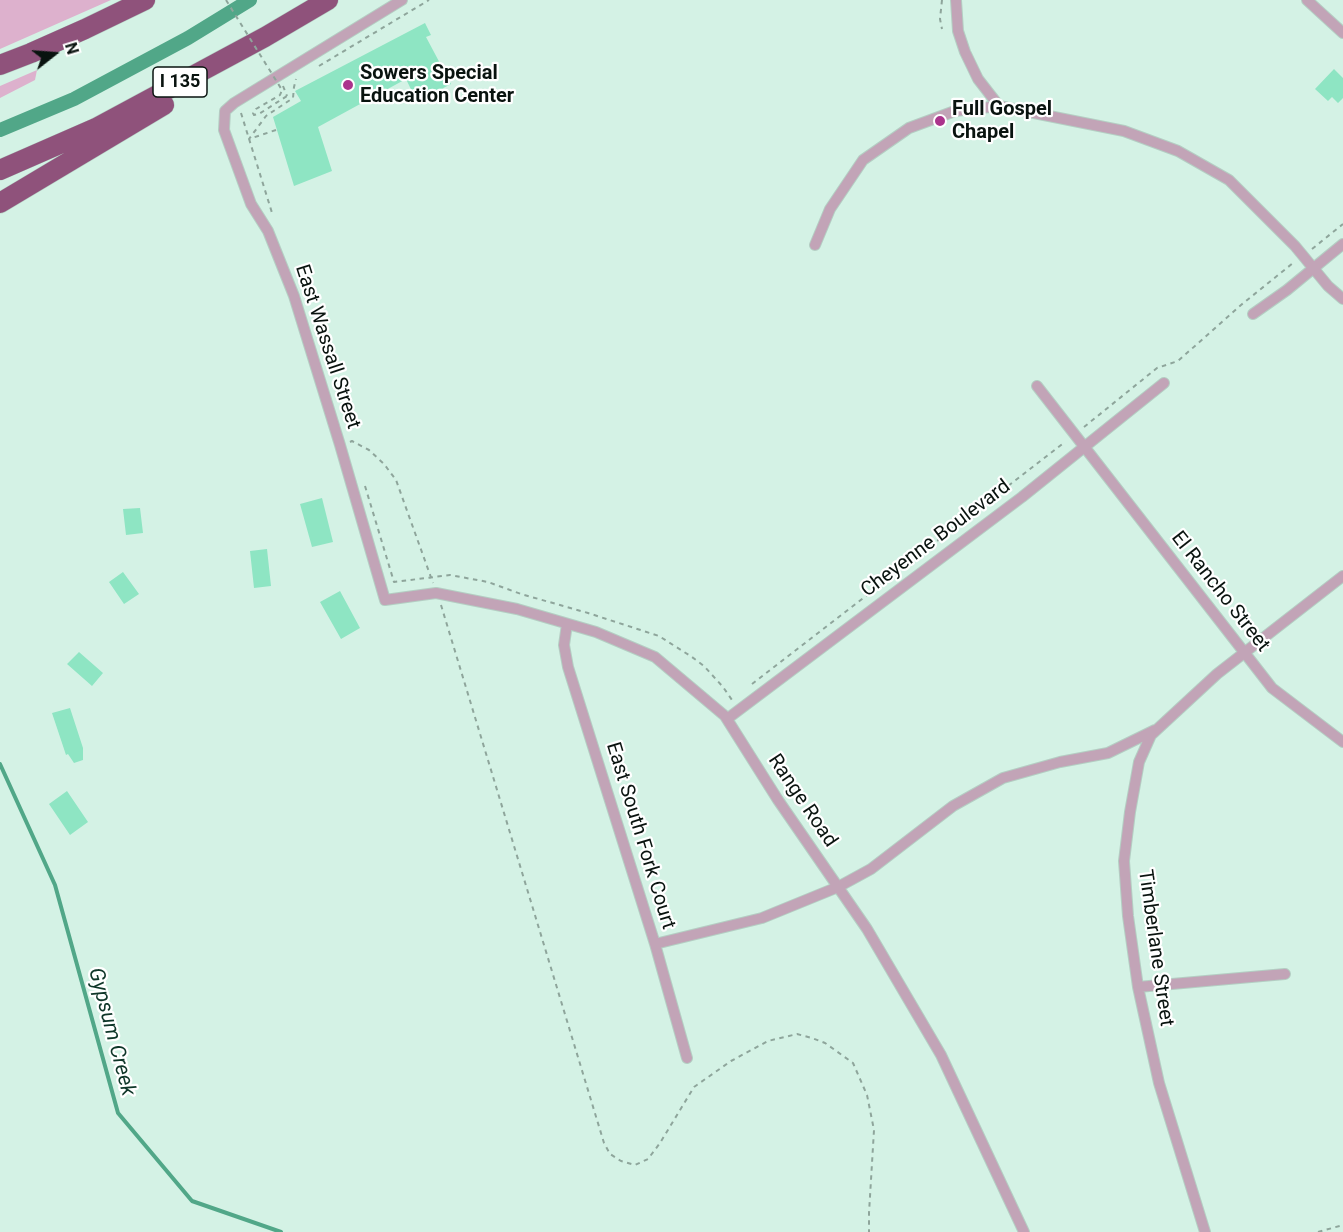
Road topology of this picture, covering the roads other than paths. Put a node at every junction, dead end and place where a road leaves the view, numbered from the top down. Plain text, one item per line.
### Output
1 (145, 0) edge
2 (328, 0) edge
3 (402, 0) edge
4 (956, 0) edge
5 (1307, 0) edge
6 (1343, 33) edge
7 (265, 37) junction
8 (0, 65) edge
9 (999, 106) junction
10 (0, 170) edge
11 (0, 203) edge
12 (1343, 244) edge
13 (815, 245) dead end
14 (1314, 268) junction
15 (1343, 299) edge
16 (1253, 314) dead end
17 (1164, 383) dead end
18 (1037, 386) dead end
19 (1085, 447) junction
20 (1343, 576) edge
21 (385, 600) joint
22 (567, 624) junction
23 (1244, 652) junction
24 (727, 719) junction
25 (1158, 729) junction
26 (1343, 742) edge
27 (838, 887) junction
28 (655, 944) junction
29 (1285, 974) dead end
30 (1138, 987) junction
31 (687, 1058) dead end
32 (1024, 1232) edge
33 (1205, 1232) edge

1 - 8 highway
2 - 7 highway, I 135
3 - 21 street, East Wassall Street
4 - 9 street
5 - 6 street
7 - 10 highway, I 135
7 - 11 highway
9 - 13 street
9 - 14 street
12 - 14 street
14 - 15 street
14 - 16 street
17 - 19 street, Cheyenne Boulevard
18 - 19 street, El Rancho Street
19 - 23 street, El Rancho Street
19 - 24 street, Cheyenne Boulevard
20 - 23 street, Timberlane Street
21 - 22 street, Range Road
22 - 24 street, Range Road
22 - 28 street, East South Fork Court
23 - 25 street, Timberlane Street
23 - 26 street, El Rancho Street
24 - 27 street, Range Road
25 - 27 street
25 - 30 street, Timberlane Street
27 - 28 street
27 - 32 street, Range Road
28 - 31 street, East South Fork Court
29 - 30 street
30 - 33 street, Timberlane Street

